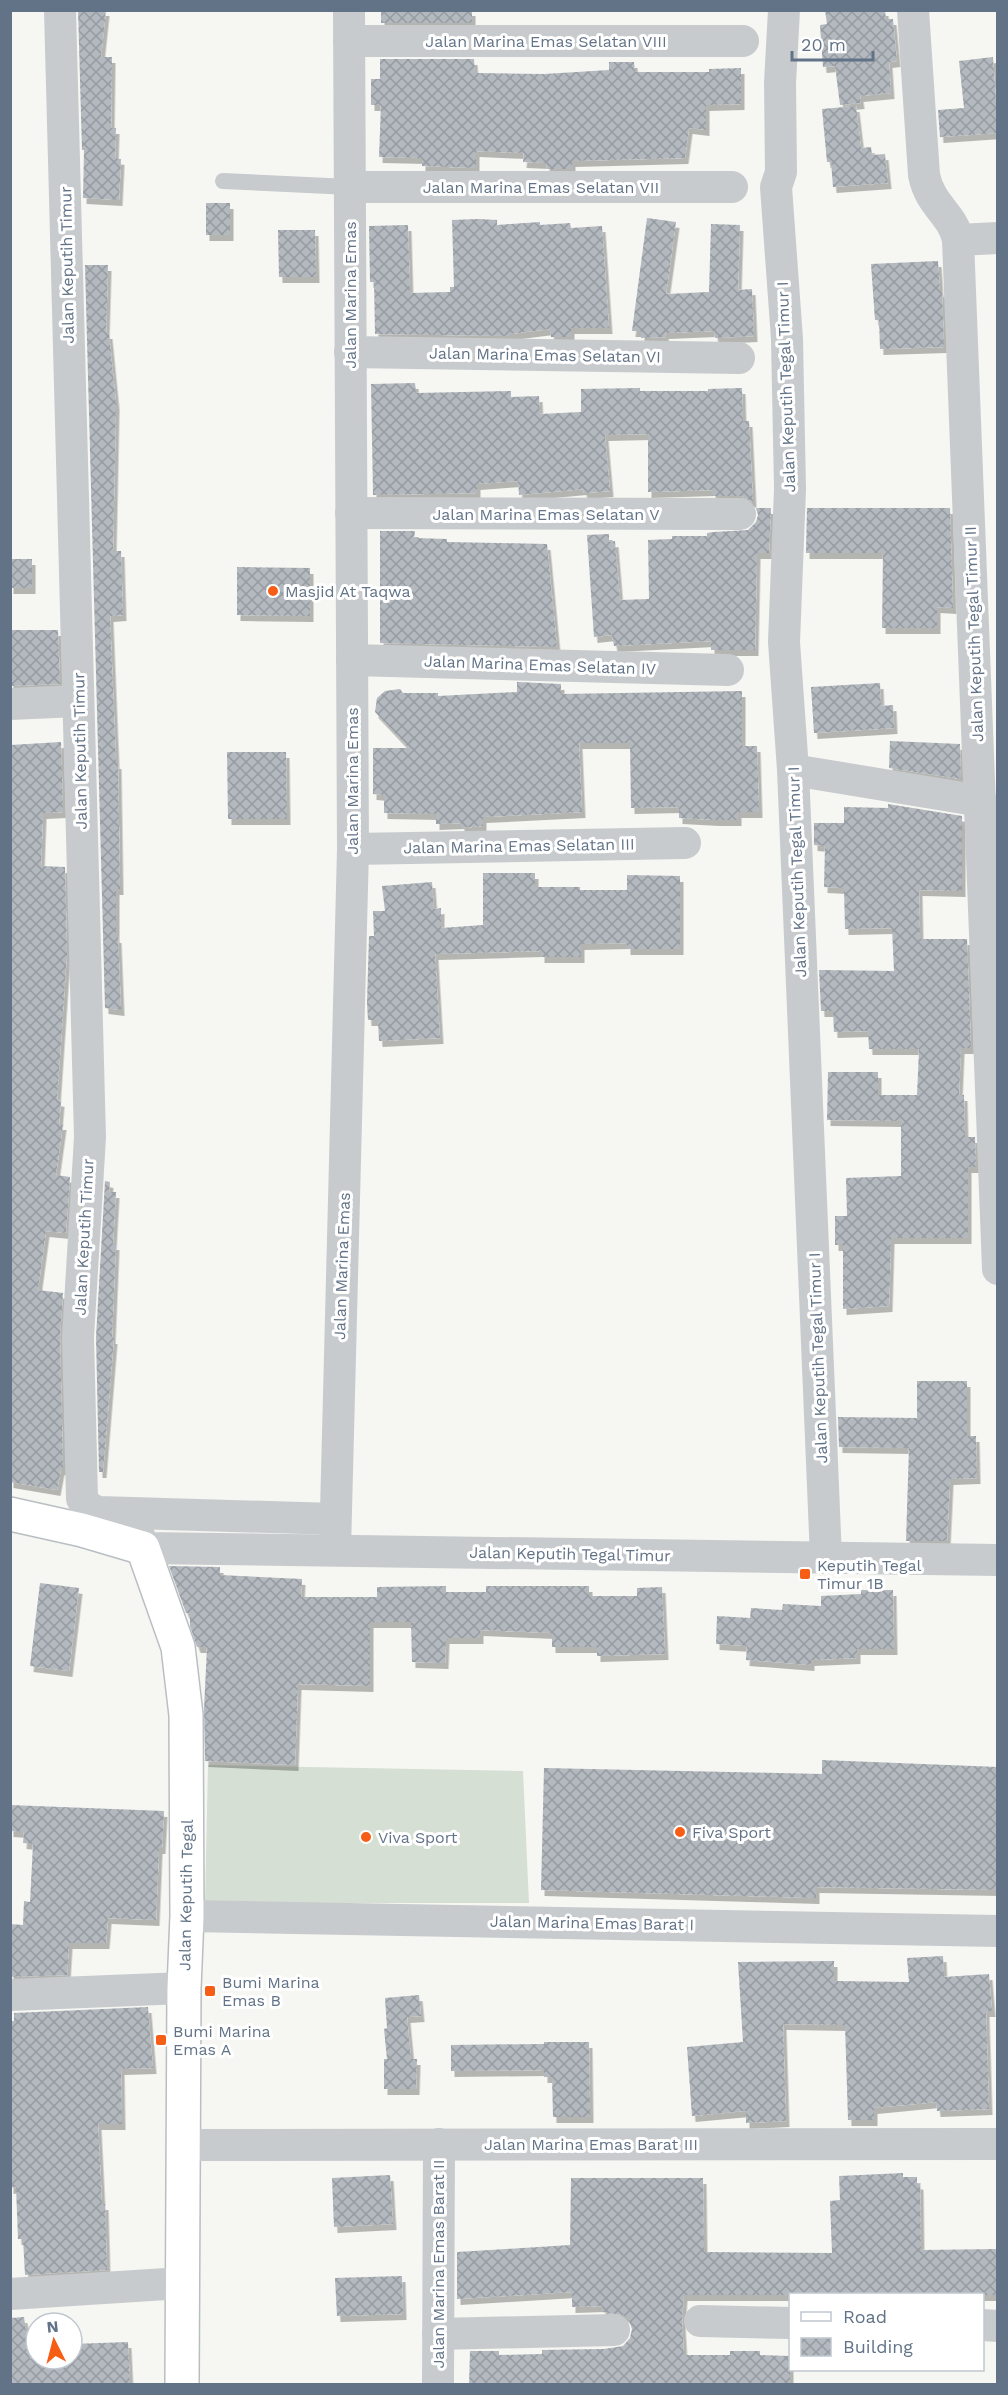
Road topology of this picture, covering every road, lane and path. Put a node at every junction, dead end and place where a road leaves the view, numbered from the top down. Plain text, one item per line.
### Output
1 (60, 10) edge
2 (784, 10) edge
3 (913, 10) edge
4 (349, 26) edge
5 (743, 41) dead end
6 (223, 181) dead end
7 (350, 186) junction
8 (732, 187) dead end
9 (998, 238) edge
10 (958, 240) junction
11 (351, 352) junction
12 (739, 358) dead end
13 (351, 513) junction
14 (740, 514) dead end
15 (352, 660) junction
16 (728, 670) dead end
17 (78, 701) junction
18 (10, 704) edge
19 (793, 770) junction
20 (981, 801) junction
21 (685, 843) dead end
22 (353, 849) junction
23 (998, 1269) edge
24 (10, 1514) edge
25 (132, 1514) junction
26 (335, 1520) junction
27 (143, 1548) junction
28 (335, 1550) junction
29 (826, 1558) junction
30 (998, 1560) edge
31 (187, 1916) junction
32 (998, 1931) edge
33 (184, 1988) junction
34 (10, 1995) edge
35 (439, 2144) junction
36 (998, 2144) edge
37 (184, 2145) junction
38 (182, 2283) junction
39 (10, 2294) edge
40 (700, 2321) dead end
41 (789, 2323) edge
42 (614, 2330) dead end
43 (438, 2334) junction
44 (182, 2385) edge
45 (438, 2385) edge

1 - 17 street, Jalan Keputih Timur
2 - 19 street, Jalan Keputih Tegal Timur I
3 - 10 street, Jalan Keputih Tegal Timur II
4 - 5 street, Jalan Marina Emas Selatan VIII
4 - 7 street, Jalan Marina Emas
6 - 7 lane
7 - 8 street, Jalan Marina Emas Selatan VII
7 - 11 street, Jalan Marina Emas
9 - 10 street
10 - 20 street, Jalan Keputih Tegal Timur II
11 - 12 street, Jalan Marina Emas Selatan VI
11 - 13 street, Jalan Marina Emas
13 - 14 street, Jalan Marina Emas Selatan V
13 - 15 street, Jalan Marina Emas
15 - 16 street, Jalan Marina Emas Selatan IV
15 - 22 street, Jalan Marina Emas
17 - 18 street
17 - 25 street, Jalan Keputih Timur
19 - 20 street
19 - 29 street, Jalan Keputih Tegal Timur I
20 - 23 street, Jalan Keputih Tegal Timur II
21 - 22 street, Jalan Marina Emas Selatan III
22 - 26 street, Jalan Marina Emas
24 - 27 main road
25 - 26 street
25 - 27 street
26 - 28 street, Jalan Marina Emas
27 - 28 street, Jalan Keputih Tegal Timur
27 - 31 main road, Jalan Keputih Tegal
28 - 29 street, Jalan Keputih Tegal Timur
29 - 30 street, Jalan Keputih Tegal Timur
31 - 32 street, Jalan Marina Emas Barat I
31 - 33 main road, Jalan Keputih Tegal
33 - 34 street
33 - 37 main road, Jalan Keputih Tegal
35 - 36 street, Jalan Marina Emas Barat III
35 - 37 street, Jalan Marina Emas Barat III
35 - 43 street, Jalan Marina Emas Barat II
37 - 38 main road, Jalan Keputih Tegal
38 - 39 street
38 - 44 main road, Jalan Keputih Tegal
40 - 41 street
42 - 43 street
43 - 45 street, Jalan Marina Emas Barat II

